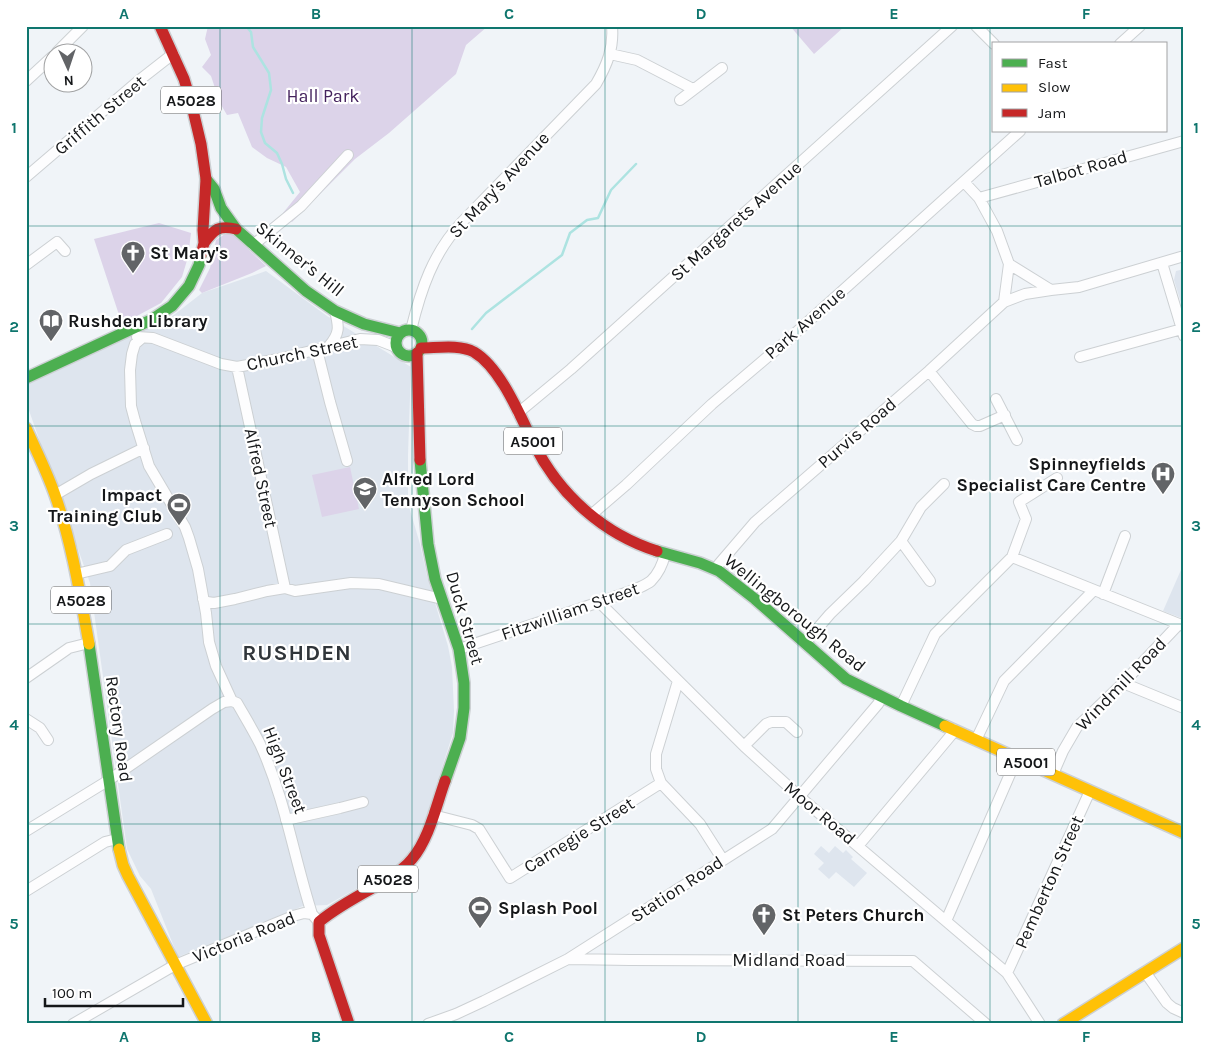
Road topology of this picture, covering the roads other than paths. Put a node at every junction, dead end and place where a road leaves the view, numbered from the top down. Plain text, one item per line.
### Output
1 (83, 26) edge
2 (160, 26) edge
3 (612, 26) edge
4 (952, 26) edge
5 (976, 26) edge
6 (1140, 26) edge
7 (67, 42) edge
8 (992, 42) edge
9 (1122, 42) edge
10 (610, 54) junction
11 (174, 55) junction
12 (42, 66) edge
13 (722, 68) dead end
14 (26, 81) edge
15 (694, 89) junction
16 (680, 100) dead end
17 (1019, 132) edge
18 (1184, 141) edge
19 (348, 155) dead end
20 (26, 177) edge
21 (206, 179) junction
22 (964, 182) junction
23 (979, 198) junction
24 (236, 229) junction
25 (204, 243) junction
26 (253, 245) junction
27 (65, 251) dead end
28 (1184, 256) edge
29 (1162, 263) junction
30 (1009, 264) junction
31 (26, 265) edge
32 (1051, 290) junction
33 (1004, 302) junction
34 (335, 311) junction
35 (151, 320) junction
36 (406, 332) junction
37 (1183, 332) edge
38 (113, 337) junction
39 (147, 338) junction
40 (329, 346) junction
41 (396, 347) junction
42 (317, 350) junction
43 (419, 350) junction
44 (1080, 357) dead end
45 (237, 367) junction
46 (929, 371) junction
47 (26, 378) edge
48 (996, 398) dead end
49 (518, 413) junction
50 (1005, 415) junction
51 (26, 428) edge
52 (1018, 440) dead end
53 (144, 448) junction
54 (347, 461) dead end
55 (1057, 478) dead end
56 (944, 484) dead end
57 (55, 495) junction
58 (591, 516) junction
59 (168, 534) dead end
60 (1125, 536) dead end
61 (901, 542) junction
62 (665, 554) junction
63 (1012, 557) junction
64 (717, 570) junction
65 (76, 574) junction
66 (930, 581) dead end
67 (285, 588) junction
68 (1098, 592) junction
69 (203, 599) junction
70 (442, 599) junction
71 (599, 602) junction
72 (1181, 625) edge
73 (89, 643) junction
74 (805, 643) junction
75 (459, 649) junction
76 (26, 678) edge
77 (678, 682) junction
78 (1123, 683) junction
79 (882, 697) junction
80 (232, 701) junction
81 (901, 706) junction
82 (1184, 708) edge
83 (26, 719) edge
84 (953, 729) junction
85 (797, 732) dead end
86 (48, 740) dead end
87 (976, 740) junction
88 (744, 746) junction
89 (1017, 758) junction
90 (1053, 774) junction
91 (109, 780) junction
92 (661, 783) junction
93 (1090, 790) junction
94 (800, 797) junction
95 (363, 802) dead end
96 (433, 815) junction
97 (286, 820) junction
98 (26, 831) edge
99 (1184, 832) edge
100 (117, 839) junction
101 (858, 846) junction
102 (723, 860) junction
103 (26, 891) edge
104 (315, 918) junction
105 (946, 921) junction
106 (1184, 948) edge
107 (568, 959) junction
108 (175, 965) junction
109 (1145, 972) junction
110 (1007, 973) junction
111 (1184, 1013) edge
112 (72, 1024) edge
113 (207, 1024) edge
114 (349, 1024) edge
115 (428, 1024) edge
116 (986, 1024) edge
117 (1040, 1024) edge
118 (1063, 1024) edge

1 - 7 street
2 - 11 main road, A5028
3 - 10 street, St Mary's Avenue
4 - 49 street, St Margarets Avenue
5 - 8 street
6 - 9 street
10 - 15 street
10 - 36 street, St Mary's Avenue
11 - 20 street, Griffith Street
11 - 21 main road, A5028
12 - 14 street
13 - 15 street
15 - 16 street
17 - 22 street, Park Avenue
18 - 23 street, Talbot Road
19 - 26 street
21 - 24 main road, Skinner's Hill / A5028
21 - 25 main road, A5028
22 - 23 street
22 - 58 street, Park Avenue
23 - 30 street
24 - 25 main road, Skinner's Hill
24 - 26 main road, Skinner's Hill / A5028
25 - 35 main road, A5028
26 - 34 main road, Skinner's Hill / A5028
27 - 31 street
28 - 29 street, Purvis Road
29 - 32 street, Purvis Road
29 - 37 street
30 - 32 street
30 - 33 street
32 - 33 street, Purvis Road
33 - 46 street, Purvis Road
34 - 36 main road, Skinner's Hill / A5028
34 - 40 street
35 - 38 main road, A5028
35 - 39 street
36 - 41 main road
36 - 43 main road, A5028
37 - 44 street
38 - 39 street, Church Street
38 - 47 main road, A5028
39 - 45 street, Church Street
39 - 53 street, High Street
40 - 41 street, Church Street
40 - 42 street, Church Street
41 - 43 main road
42 - 45 street, Church Street
42 - 54 street
43 - 49 main road, Wellingborough Road / A5001
43 - 70 main road, Duck Street / A5028
45 - 67 street, Alfred Street
46 - 50 street
46 - 64 street, Purvis Road
48 - 50 street
49 - 58 main road, Wellingborough Road / A5001
50 - 52 street
51 - 57 main road, Rectory Road / A5028
53 - 57 street
53 - 69 street, High Street
55 - 63 street
56 - 61 street
57 - 65 main road, Rectory Road / A5028
58 - 62 main road, Wellingborough Road / A5001
59 - 65 street
60 - 68 street
61 - 66 street
61 - 74 street
62 - 64 main road, Wellingborough Road / A5001
62 - 71 street, Fitzwilliam Street
63 - 68 street
63 - 81 street
64 - 74 main road, Wellingborough Road / A5001
65 - 73 main road, Rectory Road / A5028
67 - 69 street
67 - 70 street
68 - 72 street
68 - 87 street
69 - 80 street, High Street
70 - 75 main road, Duck Street / A5028
71 - 75 street, Fitzwilliam Street
71 - 77 street, Moor Road
72 - 78 street, Windmill Road
73 - 76 street
73 - 91 main road, Rectory Road / A5028
74 - 79 main road, Wellingborough Road / A5001
75 - 96 main road, Duck Street / A5028
77 - 88 street, Moor Road
77 - 92 street
78 - 82 street
78 - 90 street, Windmill Road
79 - 81 main road, Wellingborough Road / A5001
79 - 94 street, Station Road
80 - 91 street
80 - 97 street, High Street
81 - 84 main road, Wellingborough Road / A5001
83 - 86 street
84 - 87 main road, Wellingborough Road / A5001
84 - 101 street
85 - 88 street
87 - 89 main road, Wellingborough Road / A5001
88 - 94 street, Moor Road
89 - 90 main road, Wellingborough Road / A5001
89 - 105 street
90 - 93 main road, Wellingborough Road / A5001
91 - 98 street
91 - 100 main road, Rectory Road / A5028
92 - 96 street, Carnegie Street
92 - 102 street
93 - 99 main road, Wellingborough Road / A5001
93 - 110 street, Pemberton Street
94 - 101 street, Moor Road
94 - 102 street, Station Road
95 - 97 street
96 - 104 main road, Duck Street / A5028
97 - 104 street, High Street
100 - 103 street
100 - 108 main road, Rectory Road / A5028
101 - 105 street, Moor Road
102 - 107 street, Station Road
104 - 108 street, Victoria Road
104 - 114 main road, High Street
105 - 110 street, Moor Road
106 - 109 main road
107 - 115 street, Station Road
107 - 116 street, Midland Road
108 - 112 street, Victoria Road
108 - 113 main road, Rectory Road / A5028
109 - 111 street
109 - 118 main road
110 - 117 street, Moor Road

